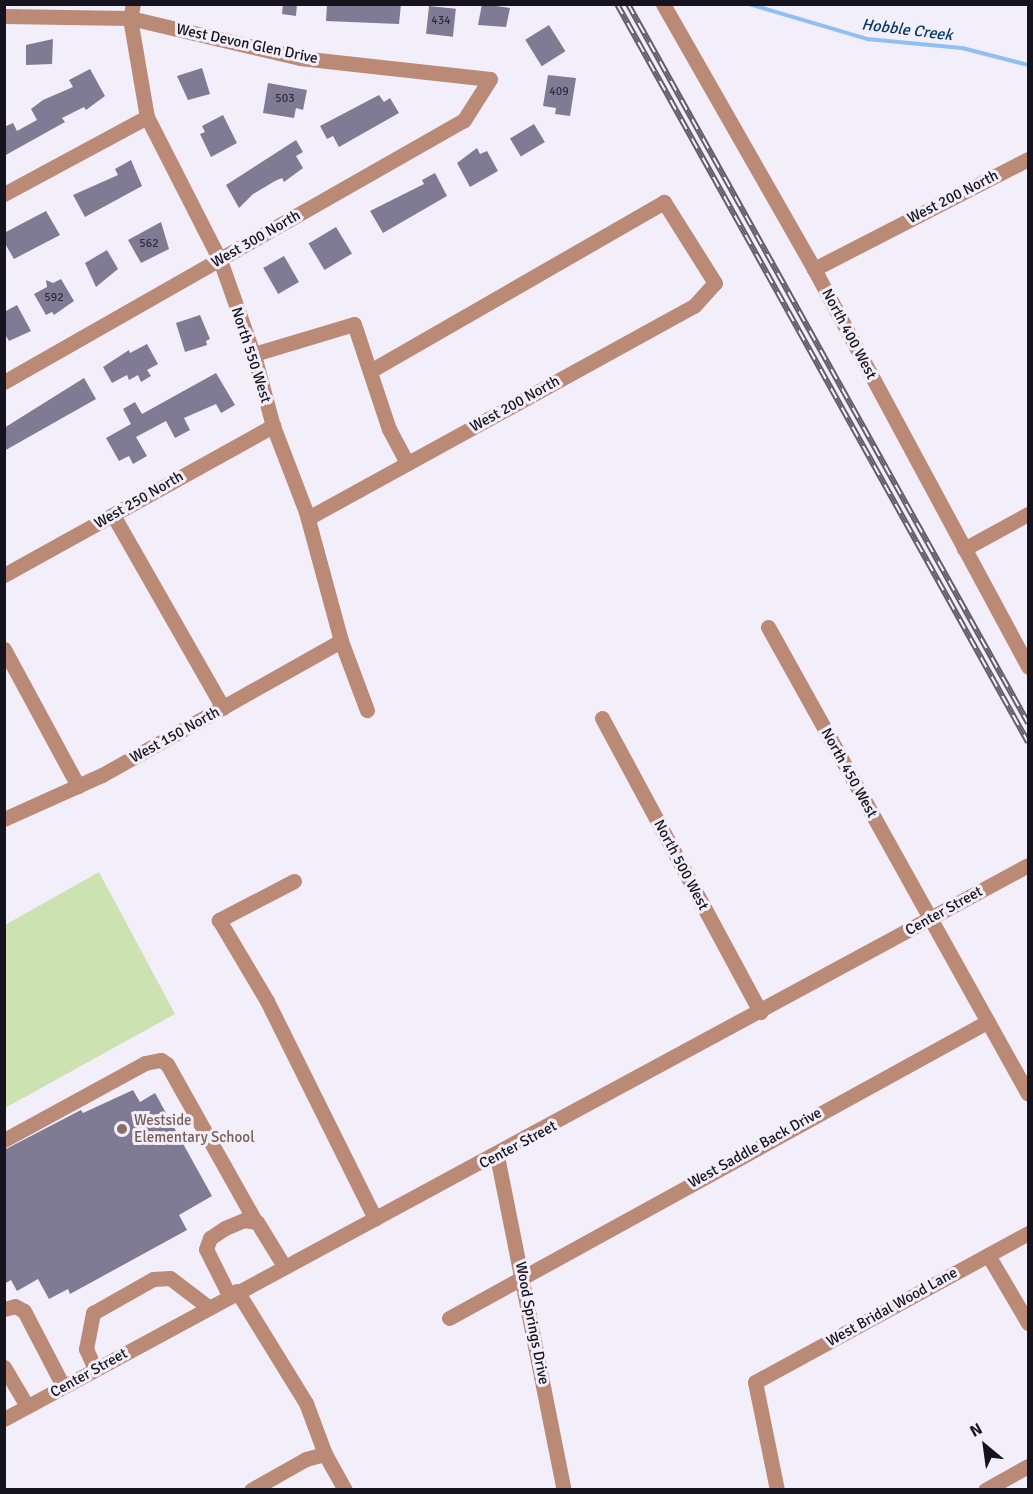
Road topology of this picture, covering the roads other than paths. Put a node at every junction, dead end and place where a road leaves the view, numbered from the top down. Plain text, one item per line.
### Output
1 (663, 4) edge
2 (132, 11) edge
3 (4, 16) edge
4 (490, 79) joint
5 (147, 117) junction
6 (1029, 159) edge
7 (4, 194) edge
8 (220, 260) junction
9 (814, 269) junction
10 (254, 354) junction
11 (370, 371) junction
12 (4, 382) edge
13 (273, 426) junction
14 (407, 464) junction
15 (1029, 514) edge
16 (113, 515) junction
17 (308, 518) junction
18 (964, 549) junction
19 (4, 575) edge
20 (768, 627) dead end
21 (341, 641) junction
22 (4, 649) edge
23 (1029, 667) edge
24 (223, 708) junction
25 (367, 710) dead end
26 (602, 718) dead end
27 (78, 786) junction
28 (4, 819) edge
29 (1029, 865) edge
30 (294, 881) dead end
31 (929, 919) junction
32 (760, 1012) junction
33 (987, 1022) junction
34 (1029, 1094) edge
35 (4, 1140) edge
36 (496, 1156) junction
37 (375, 1219) junction
38 (255, 1221) junction
39 (1029, 1233) edge
40 (988, 1255) junction
41 (284, 1266) junction
42 (523, 1274) junction
43 (233, 1293) junction
44 (208, 1307) junction
45 (4, 1309) edge
46 (449, 1318) dead end
47 (1029, 1323) edge
48 (4, 1366) edge
49 (95, 1369) junction
50 (63, 1386) junction
51 (27, 1406) junction
52 (4, 1419) edge
53 (325, 1454) junction
54 (1029, 1466) edge
55 (251, 1490) edge
56 (345, 1490) edge
57 (564, 1490) edge
58 (777, 1490) edge
59 (985, 1490) edge

1 - 9 street, North 400 West
2 - 3 street, West Devon Glen Drive
2 - 4 street, West Devon Glen Drive
2 - 5 street, North 550 West
4 - 8 street, West 300 North
5 - 7 street
5 - 8 street, North 550 West
6 - 9 street, West 200 North
8 - 10 street, North 550 West
8 - 12 street, West 300 North
9 - 18 street, North 400 West
10 - 11 street
10 - 13 street, North 550 West
11 - 14 street
11 - 14 street, West 200 North
13 - 16 street, West 250 North
13 - 17 street, North 550 West
14 - 17 street, West 200 North
15 - 18 street
16 - 19 street, West 250 North
16 - 24 street
17 - 21 street, North 550 West
18 - 23 street, North 400 West
20 - 31 street, North 450 West
21 - 24 street, West 150 North
21 - 25 street, North 550 West
22 - 27 street
24 - 27 street, West 150 North
26 - 32 street, North 500 West
27 - 28 street, West 150 North
29 - 31 street, Center Street
30 - 37 street
31 - 32 street, Center Street
31 - 33 street, North 450 West
32 - 36 street, Center Street
33 - 34 street, North 450 West
33 - 42 street, West Saddle Back Drive
35 - 38 street
36 - 37 street, Center Street
36 - 42 street, Wood Springs Drive
37 - 41 street, Center Street
38 - 41 street
38 - 43 street
39 - 40 street, West Bridal Wood Lane
40 - 47 street
40 - 58 street, West Bridal Wood Lane
41 - 43 street, Center Street
42 - 46 street, West Saddle Back Drive
42 - 57 street, Wood Springs Drive
43 - 44 street, Center Street
43 - 53 street
44 - 49 street, Center Street
44 - 49 street
45 - 50 street
48 - 51 street
49 - 50 street, Center Street
50 - 51 street, Center Street
51 - 52 street, Center Street
53 - 55 street
53 - 56 street
54 - 59 street

